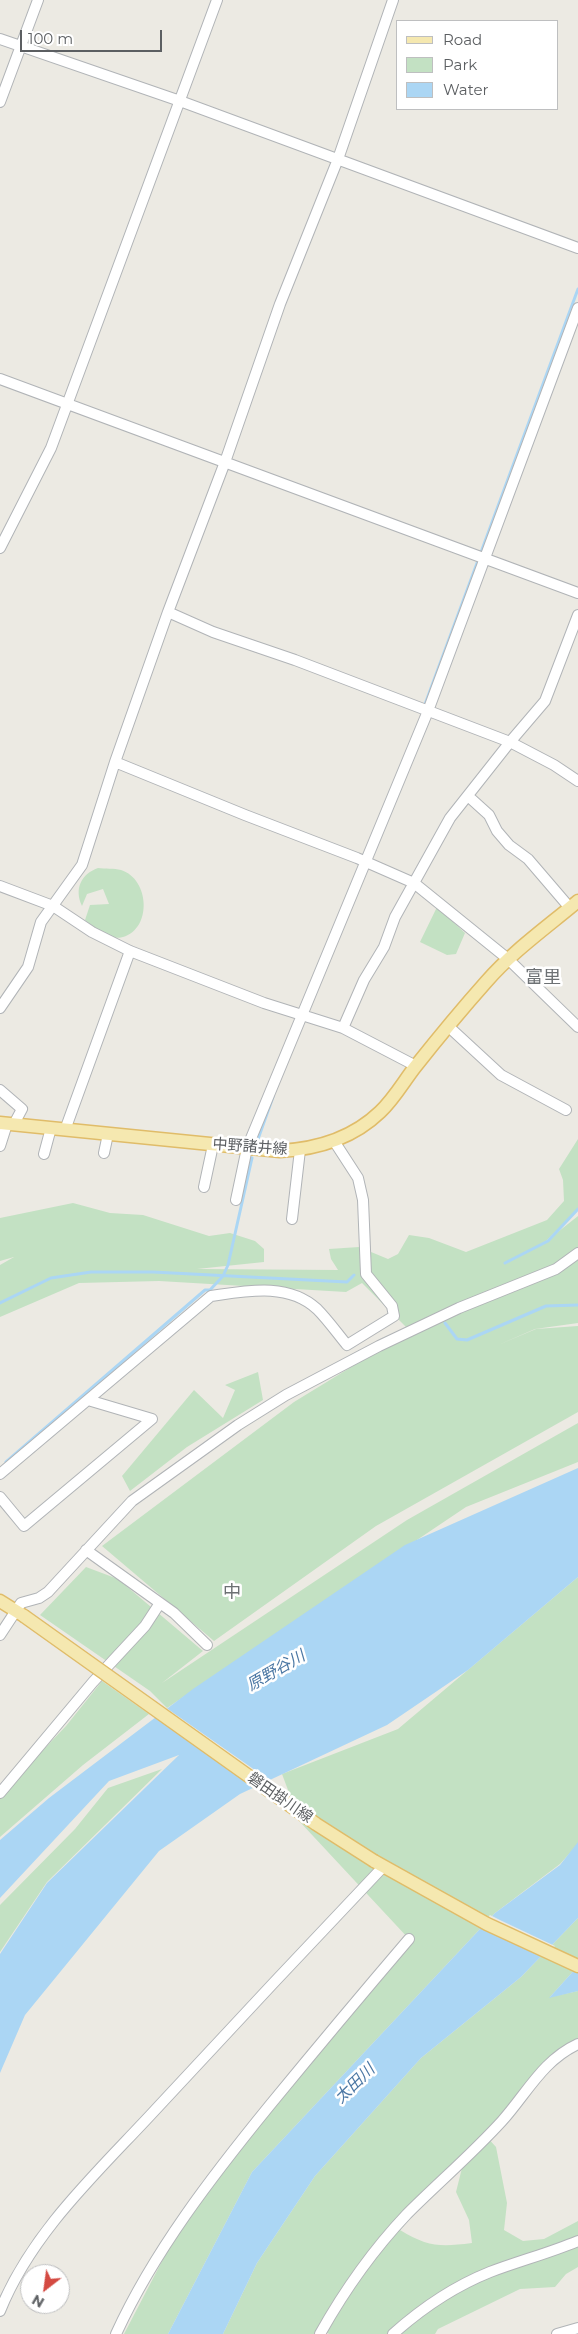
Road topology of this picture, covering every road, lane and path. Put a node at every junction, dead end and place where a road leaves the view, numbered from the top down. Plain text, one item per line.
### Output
1 (38, 0) edge
2 (217, 0) edge
3 (394, 0) edge
4 (0, 38) edge
5 (20, 46) junction
6 (180, 101) junction
7 (0, 102) edge
8 (338, 159) junction
9 (578, 248) edge
10 (578, 308) edge
11 (0, 379) edge
12 (68, 405) junction
13 (225, 462) junction
14 (0, 548) edge
15 (484, 558) junction
16 (578, 593) edge
17 (168, 612) junction
18 (578, 615) edge
19 (428, 711) junction
20 (510, 742) junction
21 (115, 762) junction
22 (578, 781) edge
23 (468, 796) junction
24 (366, 861) junction
25 (414, 883) junction
26 (0, 886) edge
27 (574, 904) edge
28 (53, 906) junction
29 (130, 952) junction
30 (508, 959) junction
31 (0, 1008) edge
32 (303, 1016) junction
33 (449, 1026) junction
34 (578, 1027) edge
35 (343, 1028) junction
36 (416, 1066) junction
37 (0, 1090) edge
38 (566, 1110) dead end
39 (7, 1124) edge
40 (51, 1128) junction
41 (65, 1130) junction
42 (108, 1134) junction
43 (334, 1141) junction
44 (213, 1145) junction
45 (0, 1146) edge
46 (247, 1148) junction
47 (300, 1150) junction
48 (104, 1153) dead end
49 (44, 1154) dead end
50 (204, 1187) dead end
51 (236, 1200) dead end
52 (292, 1219) dead end
53 (578, 1253) edge
54 (88, 1400) junction
55 (0, 1474) edge
56 (0, 1497) edge
57 (86, 1550) junction
58 (0, 1601) edge
59 (160, 1603) junction
60 (20, 1613) junction
61 (0, 1635) edge
62 (207, 1646) dead end
63 (0, 1793) edge
64 (379, 1864) junction
65 (409, 1939) dead end
66 (578, 1966) edge
67 (578, 2044) edge
68 (578, 2241) edge
69 (0, 2311) edge
70 (578, 2328) edge
71 (116, 2334) edge
72 (320, 2334) edge
73 (393, 2334) edge
74 (556, 2334) edge

1 - 5 street
2 - 6 street
3 - 8 street
4 - 5 street
5 - 6 street
5 - 7 street
6 - 8 street
6 - 12 street
8 - 9 street
8 - 13 street
10 - 15 street
11 - 12 street
12 - 13 street
12 - 14 street
13 - 15 street
13 - 17 street
15 - 16 street
15 - 19 street
17 - 19 street
17 - 21 street
18 - 20 street
19 - 20 street
19 - 24 street
20 - 22 street
20 - 23 street
21 - 24 street
21 - 28 street
23 - 25 street
23 - 27 street
24 - 25 street
24 - 32 street
25 - 30 street
25 - 35 street
26 - 28 street
27 - 30 main road, 中野諸井線
28 - 29 street
28 - 31 street
29 - 32 street
29 - 41 street
30 - 33 main road, 中野諸井線
30 - 34 street
32 - 35 street
32 - 46 street
33 - 36 main road, 中野諸井線
33 - 38 street
35 - 36 street
36 - 43 main road, 中野諸井線
37 - 39 street
39 - 40 main road, 中野諸井線
39 - 45 street
40 - 41 main road, 中野諸井線
40 - 49 street
41 - 42 main road, 中野諸井線
42 - 44 main road, 中野諸井線
42 - 48 street
43 - 47 main road, 中野諸井線
43 - 54 street
44 - 46 main road, 中野諸井線
44 - 50 street
46 - 47 main road, 中野諸井線
46 - 51 street
47 - 52 street
53 - 57 street
54 - 55 street
54 - 56 street
57 - 59 street
57 - 60 street
58 - 60 main road, 磐田掛川線
59 - 62 street
59 - 63 street
60 - 61 street
60 - 64 main road, 磐田掛川線, bridge
64 - 66 main road, 磐田掛川線
64 - 69 street
65 - 71 street
67 - 72 street
68 - 73 street
70 - 74 street

